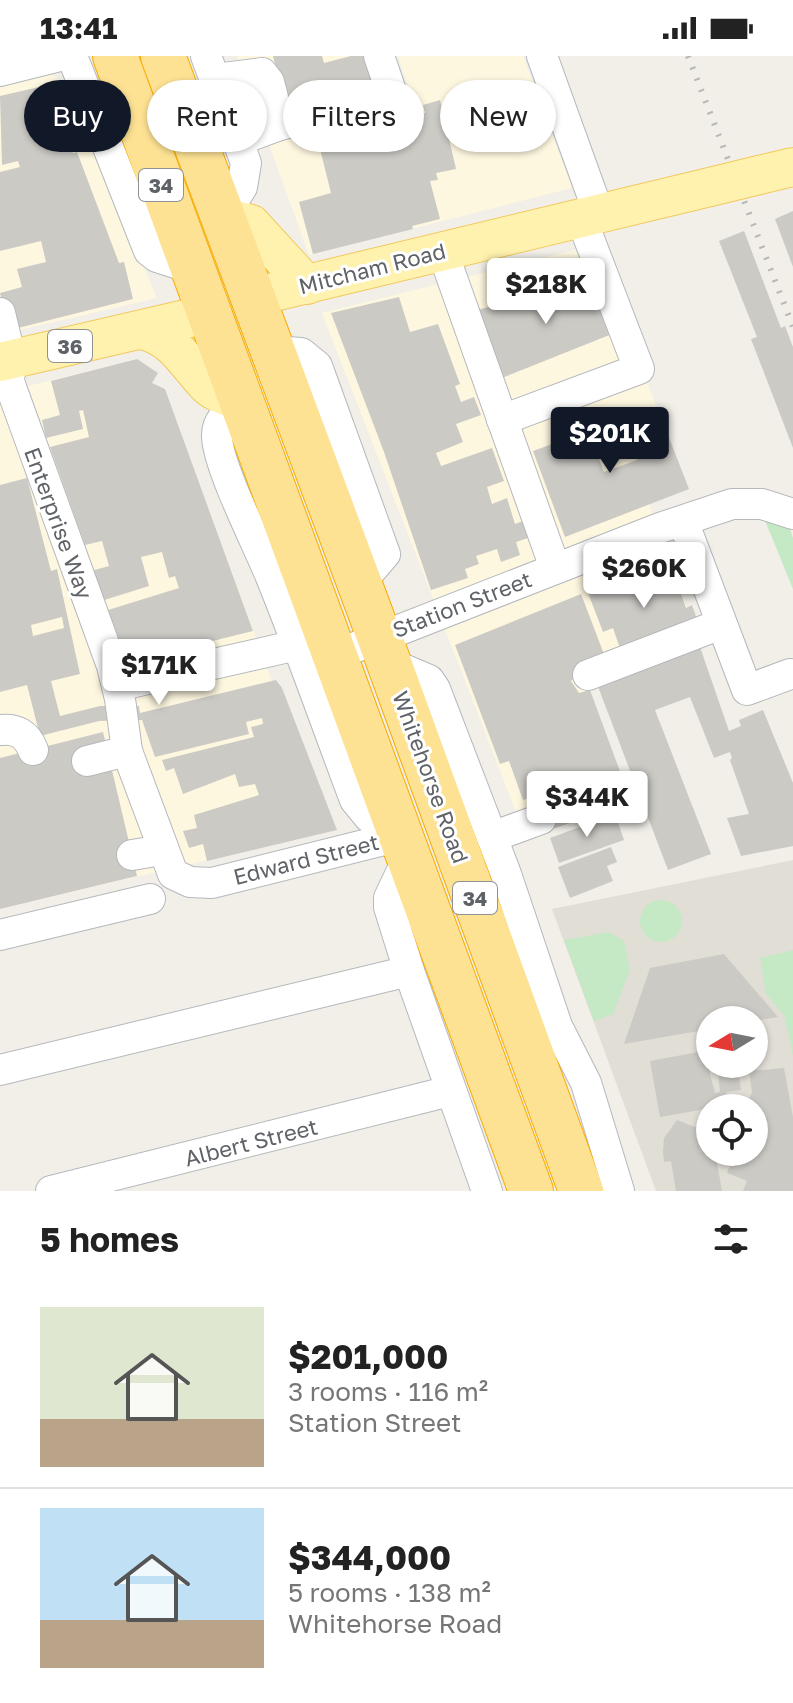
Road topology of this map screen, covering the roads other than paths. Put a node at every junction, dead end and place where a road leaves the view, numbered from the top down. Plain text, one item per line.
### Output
1 (60, 56) edge
2 (72, 56) edge
3 (115, 56) edge
4 (163, 56) edge
5 (379, 56) edge
6 (542, 56) edge
7 (210, 67) edge
8 (0, 71) edge
9 (280, 125) junction
10 (267, 130) edge
11 (243, 152) edge
12 (776, 171) edge
13 (590, 216) junction
14 (223, 217) junction
15 (442, 250) junction
16 (191, 268) junction
17 (307, 285) junction
18 (253, 297) junction
19 (0, 313) edge
20 (207, 314) junction
21 (141, 330) junction
22 (6, 361) edge
23 (241, 402) junction
24 (502, 420) junction
25 (11, 430) edge
26 (793, 514) edge
27 (285, 520) junction
28 (683, 521) junction
29 (555, 568) junction
30 (272, 578) junction
31 (721, 624) junction
32 (315, 650) junction
33 (384, 650) junction
34 (790, 674) dead end
35 (588, 675) dead end
36 (117, 686) junction
37 (0, 730) edge
38 (33, 750) dead end
39 (127, 751) junction
40 (87, 761) dead end
41 (541, 819) dead end
42 (492, 837) junction
43 (404, 847) junction
44 (212, 883) joint
45 (150, 899) dead end
46 (0, 935) edge
47 (409, 971) junction
48 (556, 1064) junction
49 (0, 1070) edge
50 (494, 1089) junction
51 (450, 1091) junction
52 (51, 1191) edge
53 (487, 1191) edge
54 (531, 1191) edge
55 (581, 1191) edge
56 (619, 1191) edge

1 - 8 street
2 - 16 street
3 - 16 highway, 34
4 - 14 highway, Whitehorse Road / 34
5 - 9 street
6 - 13 street
7 - 9 street
9 - 10 street
11 - 14 street
12 - 13 main road, Mitcham Road / 36, bridge
13 - 15 main road, Mitcham Road / 36
13 - 24 street
14 - 17 main road
14 - 18 highway, Whitehorse Road / 34
15 - 17 main road, Mitcham Road / 36
15 - 24 street
16 - 20 highway, 34
17 - 18 main road, Mitcham Road / 36
18 - 20 highway, Mitcham Road / 36
18 - 33 highway, Whitehorse Road / 34
19 - 22 street, Enterprise Way
20 - 21 main road, Mitcham Road / 36
20 - 23 highway, 34
21 - 22 main road, Mitcham Road / 36
21 - 23 main road
22 - 25 street, Enterprise Way
23 - 27 highway, 34
23 - 30 street
24 - 29 street
25 - 36 street, Enterprise Way
26 - 28 street, Station Street
27 - 30 street
27 - 32 highway, 34
28 - 29 street, Station Street
28 - 31 street
29 - 33 street, Station Street
30 - 32 street
31 - 34 street
31 - 35 street
32 - 33 street, Station Street
32 - 36 street, Station Street
32 - 43 highway, 34
33 - 42 street, Whitehorse Road
33 - 48 highway, Whitehorse Road / 34
36 - 39 street, Enterprise Way
37 - 38 street
39 - 40 street
39 - 44 street, Enterprise Way
41 - 42 street
42 - 48 street, Whitehorse Road
43 - 44 street, Edward Street
43 - 47 street
43 - 50 highway, 34
45 - 46 street
47 - 49 street
47 - 51 street
48 - 50 street
48 - 55 highway, Whitehorse Road / 34
48 - 56 street, Whitehorse Road
50 - 54 highway, 34
51 - 52 street, Albert Street
51 - 53 street

